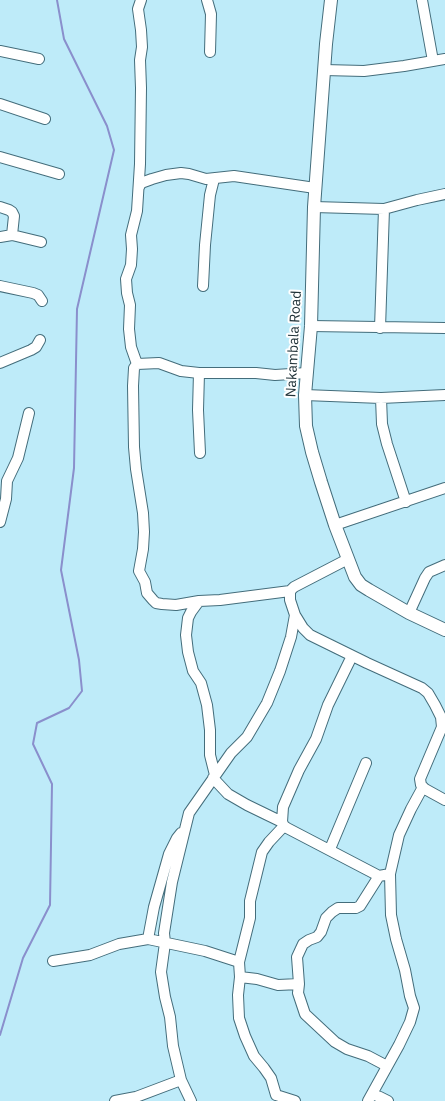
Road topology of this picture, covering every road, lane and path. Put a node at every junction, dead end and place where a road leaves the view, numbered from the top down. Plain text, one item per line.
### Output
1 (141, 0) edge
2 (207, 0) edge
3 (331, 0) edge
4 (422, 0) edge
5 (0, 51) edge
6 (210, 52) dead end
7 (39, 59) dead end
8 (445, 59) edge
9 (433, 61) junction
10 (324, 70) junction
11 (0, 104) edge
12 (45, 119) dead end
13 (0, 157) edge
14 (59, 174) dead end
15 (214, 179) junction
16 (139, 187) junction
17 (315, 188) junction
18 (445, 194) edge
19 (0, 207) edge
20 (314, 207) junction
21 (384, 209) junction
22 (12, 235) junction
23 (0, 237) edge
24 (41, 242) dead end
25 (0, 286) edge
26 (203, 286) dead end
27 (42, 301) dead end
28 (311, 326) junction
29 (380, 328) junction
30 (445, 328) edge
31 (40, 340) dead end
32 (0, 363) edge
33 (137, 364) junction
34 (199, 373) junction
35 (307, 373) junction
36 (305, 395) junction
37 (445, 395) edge
38 (381, 398) junction
39 (29, 414) dead end
40 (200, 453) dead end
41 (445, 488) edge
42 (406, 502) junction
43 (0, 522) edge
44 (335, 525) junction
45 (348, 558) junction
46 (445, 565) edge
47 (290, 591) junction
48 (199, 601) junction
49 (408, 613) junction
50 (295, 615) junction
51 (445, 630) edge
52 (352, 656) junction
53 (366, 763) dead end
54 (214, 777) junction
55 (423, 787) junction
56 (445, 800) edge
57 (283, 824) junction
58 (185, 828) junction
59 (330, 850) junction
60 (385, 875) junction
61 (148, 939) junction
62 (165, 943) junction
63 (53, 961) dead end
64 (239, 962) junction
65 (240, 977) junction
66 (299, 984) junction
67 (387, 1066) junction
68 (181, 1080) junction
69 (272, 1098) edge
70 (370, 1098) edge
71 (115, 1101) edge
72 (191, 1101) edge
73 (295, 1101) edge
74 (388, 1101) edge

1 - 16 street
2 - 6 street
3 - 10 main road, Nakambala Road
4 - 9 street
5 - 7 street
8 - 9 street
9 - 10 street
10 - 17 main road, Nakambala Road
11 - 12 street
13 - 14 street
15 - 16 street
15 - 17 street
15 - 26 street
16 - 33 street
17 - 20 main road, Nakambala Road
18 - 21 street
19 - 22 street
20 - 21 street
20 - 28 main road, Nakambala Road
21 - 29 street
22 - 23 street
22 - 24 street
25 - 27 street
28 - 29 street
28 - 35 main road, Nakambala Road
29 - 30 street
31 - 32 street
33 - 34 street
33 - 48 street
34 - 35 street
34 - 40 street
35 - 36 main road, Nakambala Road
36 - 38 street
36 - 44 main road, Nakambala Road
37 - 38 street
38 - 42 street
39 - 43 street
41 - 42 street
42 - 44 street
44 - 45 main road, Nakambala Road
45 - 47 street
45 - 49 main road, Nakambala Road
46 - 49 street
47 - 48 street
47 - 50 street
48 - 54 street
49 - 51 main road, Nakambala Road
50 - 52 street
50 - 54 street
52 - 55 street
52 - 57 street
53 - 59 street
54 - 57 street
54 - 58 street
55 - 56 street
55 - 60 street
57 - 59 street
57 - 64 street
58 - 61 street
58 - 62 street
59 - 60 street
60 - 66 street
60 - 67 street
61 - 62 street
61 - 63 street
62 - 64 street
62 - 68 street
64 - 65 street
65 - 66 street
65 - 69 street
66 - 67 street
67 - 70 street
68 - 71 street
68 - 72 street
69 - 73 street
70 - 74 street

